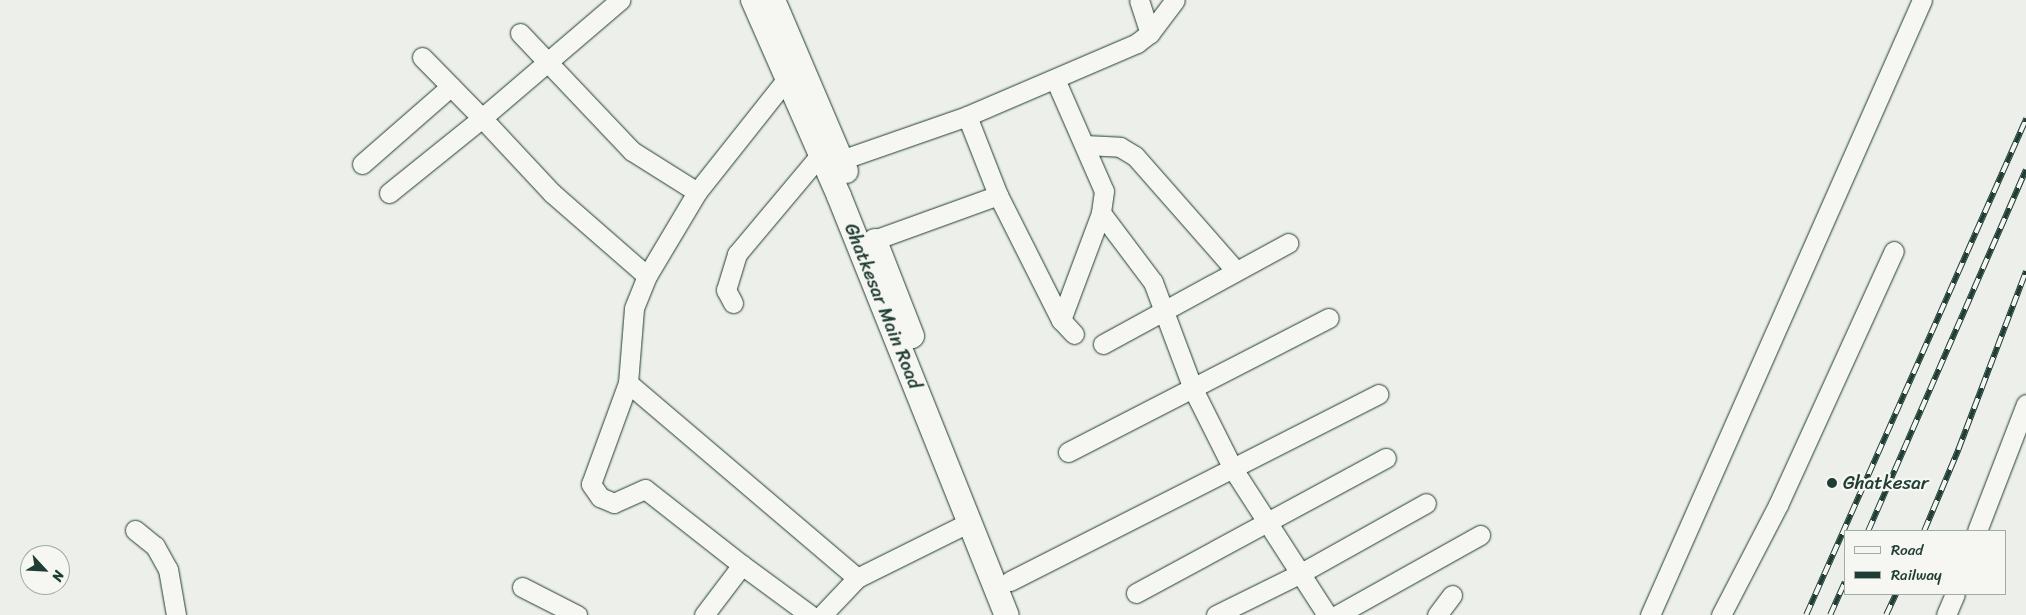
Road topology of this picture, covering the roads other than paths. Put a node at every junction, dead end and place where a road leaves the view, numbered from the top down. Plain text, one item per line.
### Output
1 (620, 0) edge
2 (754, 0) edge
3 (773, 0) edge
4 (1139, 0) edge
5 (1175, 0) edge
6 (1922, 0) edge
7 (520, 33) dead end
8 (1150, 33) junction
9 (422, 57) dead end
10 (548, 62) junction
11 (788, 77) junction
12 (1055, 79) junction
13 (451, 86) junction
14 (967, 116) junction
15 (482, 118) junction
16 (1085, 145) junction
17 (831, 157) junction
18 (362, 164) dead end
19 (697, 192) junction
20 (389, 193) dead end
21 (998, 194) junction
22 (1101, 213) junction
23 (874, 240) junction
24 (1288, 243) dead end
25 (1894, 252) dead end
26 (1236, 271) junction
27 (647, 276) junction
28 (734, 303) dead end
29 (1165, 308) junction
30 (1329, 318) dead end
31 (1061, 320) junction
32 (1074, 334) dead end
33 (1102, 344) dead end
34 (628, 382) junction
35 (1193, 389) junction
36 (1378, 394) dead end
37 (2026, 404) edge
38 (1068, 452) dead end
39 (1386, 458) dead end
40 (1233, 469) junction
41 (1426, 503) dead end
42 (977, 519) junction
43 (1267, 525) junction
44 (135, 530) dead end
45 (1977, 530) edge
46 (1480, 535) dead end
47 (742, 565) junction
48 (1301, 573) junction
49 (857, 578) junction
50 (1010, 581) junction
51 (522, 587) dead end
52 (1136, 593) dead end
53 (1955, 595) edge
54 (1452, 596) dead end
55 (176, 615) edge
56 (577, 615) edge
57 (704, 615) edge
58 (810, 615) edge
59 (822, 615) edge
60 (1007, 615) edge
61 (1024, 615) edge
62 (1216, 615) edge
63 (1327, 615) edge
64 (1337, 615) edge
65 (1437, 615) edge
66 (1650, 615) edge
67 (1721, 615) edge
68 (1946, 615) edge

1 - 10 street
2 - 11 main road, Ghatkesar Main Road
3 - 17 main road, Ghatkesar Main Road
4 - 8 street
5 - 8 street
6 - 66 street
7 - 10 street
8 - 12 street
9 - 13 street
10 - 15 street
10 - 19 street
11 - 17 main road, Ghatkesar Main Road
11 - 19 street
12 - 14 street
12 - 16 street
13 - 15 street
13 - 18 street
14 - 17 street
14 - 21 street
15 - 20 street
15 - 27 street
16 - 22 street
16 - 26 street
17 - 23 main road, Ghatkesar Main Road
17 - 28 street
17 - 42 main road, Ghatkesar Main Road
19 - 27 street
21 - 23 street
21 - 31 street
22 - 29 street
22 - 31 street
23 - 42 main road, Ghatkesar Main Road
24 - 26 street
25 - 67 street
26 - 29 street
27 - 34 street
29 - 33 street
29 - 35 street
30 - 35 street
31 - 32 street
34 - 47 street
34 - 49 street
35 - 38 street
35 - 40 street
36 - 40 street
37 - 45 street
39 - 43 street
40 - 43 street
40 - 50 street
41 - 48 street
42 - 49 street
42 - 50 main road, Ghatkesar Main Road
42 - 60 main road, Ghatkesar Main Road
43 - 48 street
43 - 52 street
44 - 55 street
46 - 64 street
47 - 57 street
47 - 58 street
48 - 62 street
48 - 63 street
49 - 59 street
50 - 61 main road, Ghatkesar Main Road
51 - 56 street
53 - 68 street
54 - 65 street

